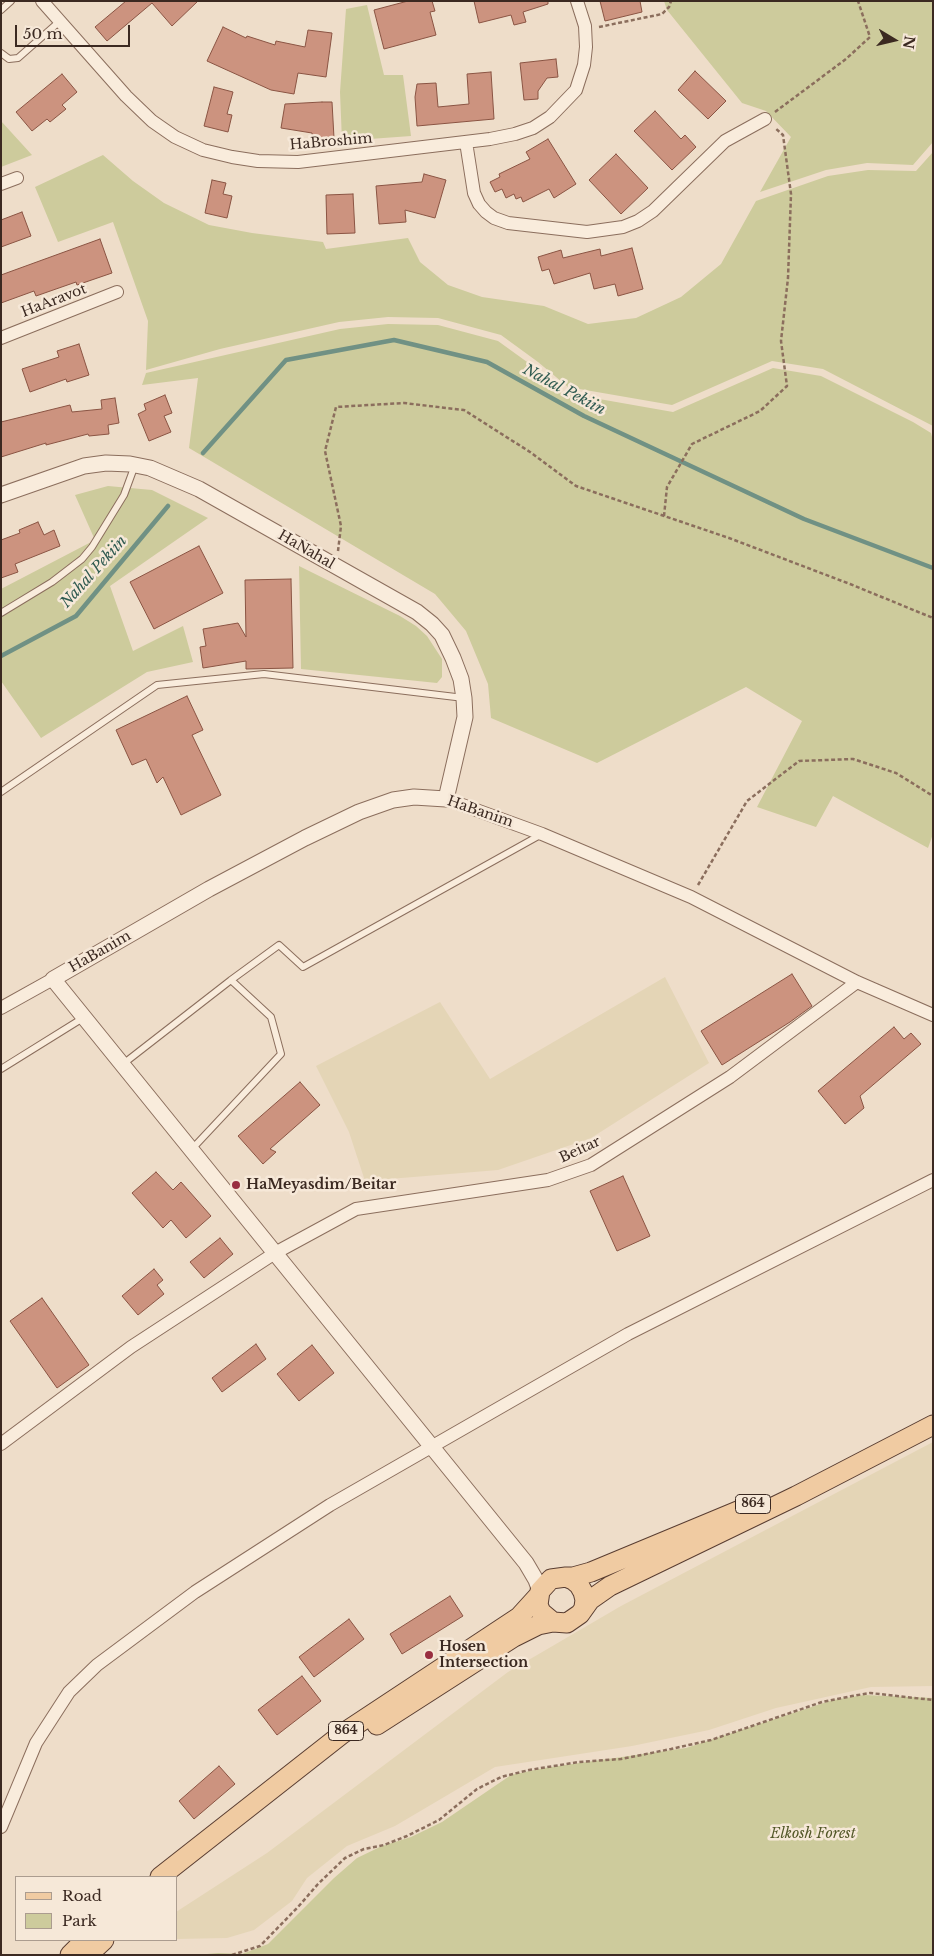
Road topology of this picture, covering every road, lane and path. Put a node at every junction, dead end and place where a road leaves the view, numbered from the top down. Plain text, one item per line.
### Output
1 (11, 1) edge
2 (42, 1) edge
3 (577, 1) edge
4 (671, 1) edge
5 (858, 1) edge
6 (1, 10) edge
7 (60, 21) junction
8 (585, 29) junction
9 (1, 53) edge
10 (765, 119) junction
11 (466, 142) junction
12 (17, 178) dead end
13 (1, 184) edge
14 (117, 292) dead end
15 (1, 338) edge
16 (135, 465) junction
17 (1, 495) edge
18 (664, 516) junction
19 (336, 566) junction
20 (1, 613) edge
21 (933, 618) edge
22 (464, 698) junction
23 (1, 792) edge
24 (933, 796) edge
25 (446, 799) junction
26 (542, 834) junction
27 (692, 897) junction
28 (54, 979) junction
29 (231, 980) junction
30 (858, 982) junction
31 (1, 1008) edge
32 (933, 1015) edge
33 (85, 1018) junction
34 (122, 1064) junction
35 (1, 1069) edge
36 (191, 1149) junction
37 (933, 1180) edge
38 (275, 1253) junction
39 (933, 1412) edge
40 (933, 1425) edge
41 (1, 1444) edge
42 (432, 1447) junction
43 (526, 1563) junction
44 (562, 1577) junction
45 (539, 1593) junction
46 (584, 1607) junction
47 (552, 1622) junction
48 (933, 1700) edge
49 (1, 1827) edge
50 (161, 1876) edge
51 (178, 1879) edge
52 (84, 1941) edge
53 (103, 1941) edge
54 (70, 1955) edge
55 (88, 1955) edge
56 (232, 1955) edge

1 - 6 lane
2 - 7 street, HaBroshim
3 - 8 street, HaBroshim
4 - 8 path
5 - 10 path
7 - 9 lane
7 - 11 street, HaBroshim
8 - 11 street, HaBroshim
10 - 11 street
10 - 18 path
12 - 13 street
14 - 15 street, HaAravot
16 - 17 street, HaNahal
16 - 19 street, HaNahal
16 - 20 lane
18 - 19 path
18 - 21 path
19 - 22 street, HaNahal
22 - 23 lane
22 - 25 street, HaNahal
24 - 27 path
25 - 26 street, HaBanim
25 - 28 street, HaBanim
26 - 27 street, HaBanim
26 - 29 lane
27 - 30 street, HaBanim
28 - 31 street
28 - 33 street
29 - 34 lane
29 - 36 lane
30 - 32 street, HaBanim
30 - 38 street, Beitar
33 - 34 street
33 - 35 lane
34 - 36 street
36 - 38 street
37 - 42 street
38 - 41 street, Beitar
38 - 42 street
39 - 44 main road, 864
40 - 46 main road, 864
42 - 43 street
42 - 49 street
43 - 44 street
43 - 45 street
44 - 45 main road
44 - 46 main road
45 - 47 main road
45 - 50 main road, 864
46 - 47 main road
47 - 51 main road, 864
48 - 56 path
52 - 54 main road
53 - 55 main road

